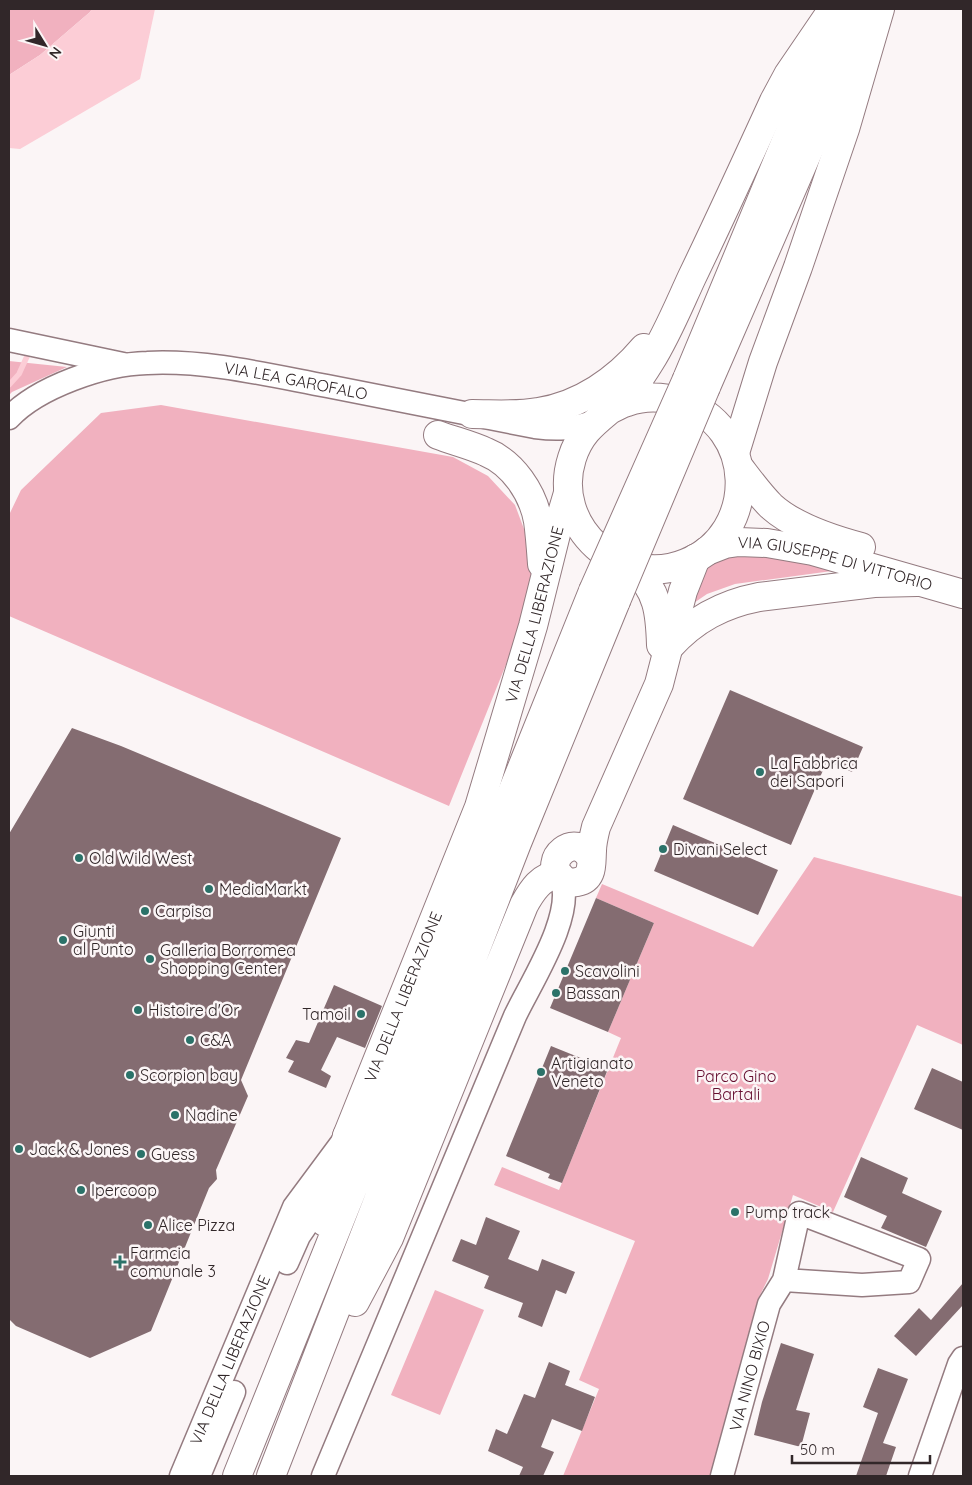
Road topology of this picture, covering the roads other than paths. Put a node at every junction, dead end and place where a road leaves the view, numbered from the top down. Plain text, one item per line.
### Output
1 (833, 9) edge
2 (841, 9) edge
3 (870, 9) edge
4 (880, 9) edge
5 (710, 240) junction
6 (9, 340) edge
7 (55, 349) junction
8 (129, 365) junction
9 (81, 377) junction
10 (697, 383) junction
11 (472, 414) junction
12 (600, 417) junction
13 (9, 418) edge
14 (438, 435) dead end
15 (737, 460) junction
16 (568, 493) junction
17 (702, 555) junction
18 (633, 567) junction
19 (963, 577) edge
20 (917, 582) junction
21 (544, 584) junction
22 (963, 594) edge
23 (604, 596) junction
24 (666, 659) junction
25 (607, 799) junction
26 (574, 873) junction
27 (347, 1136) junction
28 (333, 1188) junction
29 (784, 1280) junction
30 (306, 1304) junction
31 (963, 1358) edge
32 (302, 1400) junction
33 (181, 1476) edge
34 (199, 1476) edge
35 (237, 1476) edge
36 (271, 1476) edge
37 (323, 1476) edge
38 (722, 1476) edge
39 (920, 1476) edge

1 - 5 main road
2 - 10 main road
3 - 10 main road
4 - 15 main road
5 - 11 main road
5 - 12 main road
6 - 7 street
7 - 8 street
7 - 9 street
8 - 9 street, VIA LEA GAROFALO
8 - 11 street, VIA LEA GAROFALO
9 - 13 street, VIA LEA GAROFALO
10 - 23 main road, bridge
11 - 12 street, VIA LEA GAROFALO
12 - 15 main road
12 - 16 main road
14 - 21 main road
15 - 17 main road
15 - 19 main road, VIA GIUSEPPE DI VITTORIO
16 - 18 main road
16 - 21 main road, VIA DELLA LIBERAZIONE
17 - 18 main road
17 - 20 main road, VIA GIUSEPPE DI VITTORIO
17 - 24 main road
18 - 24 main road
20 - 22 main road, VIA GIUSEPPE DI VITTORIO
20 - 24 main road
21 - 27 main road, VIA DELLA LIBERAZIONE
23 - 30 main road
23 - 32 main road
24 - 25 main road
25 - 26 main road
25 - 26 main road
26 - 32 main road
26 - 37 street
27 - 28 main road
27 - 33 street, VIA DELLA LIBERAZIONE
28 - 30 main road
28 - 34 street
29 - 29 street, VIA NINO BIXIO
29 - 38 street, VIA NINO BIXIO
30 - 35 main road
31 - 39 street
32 - 36 main road

